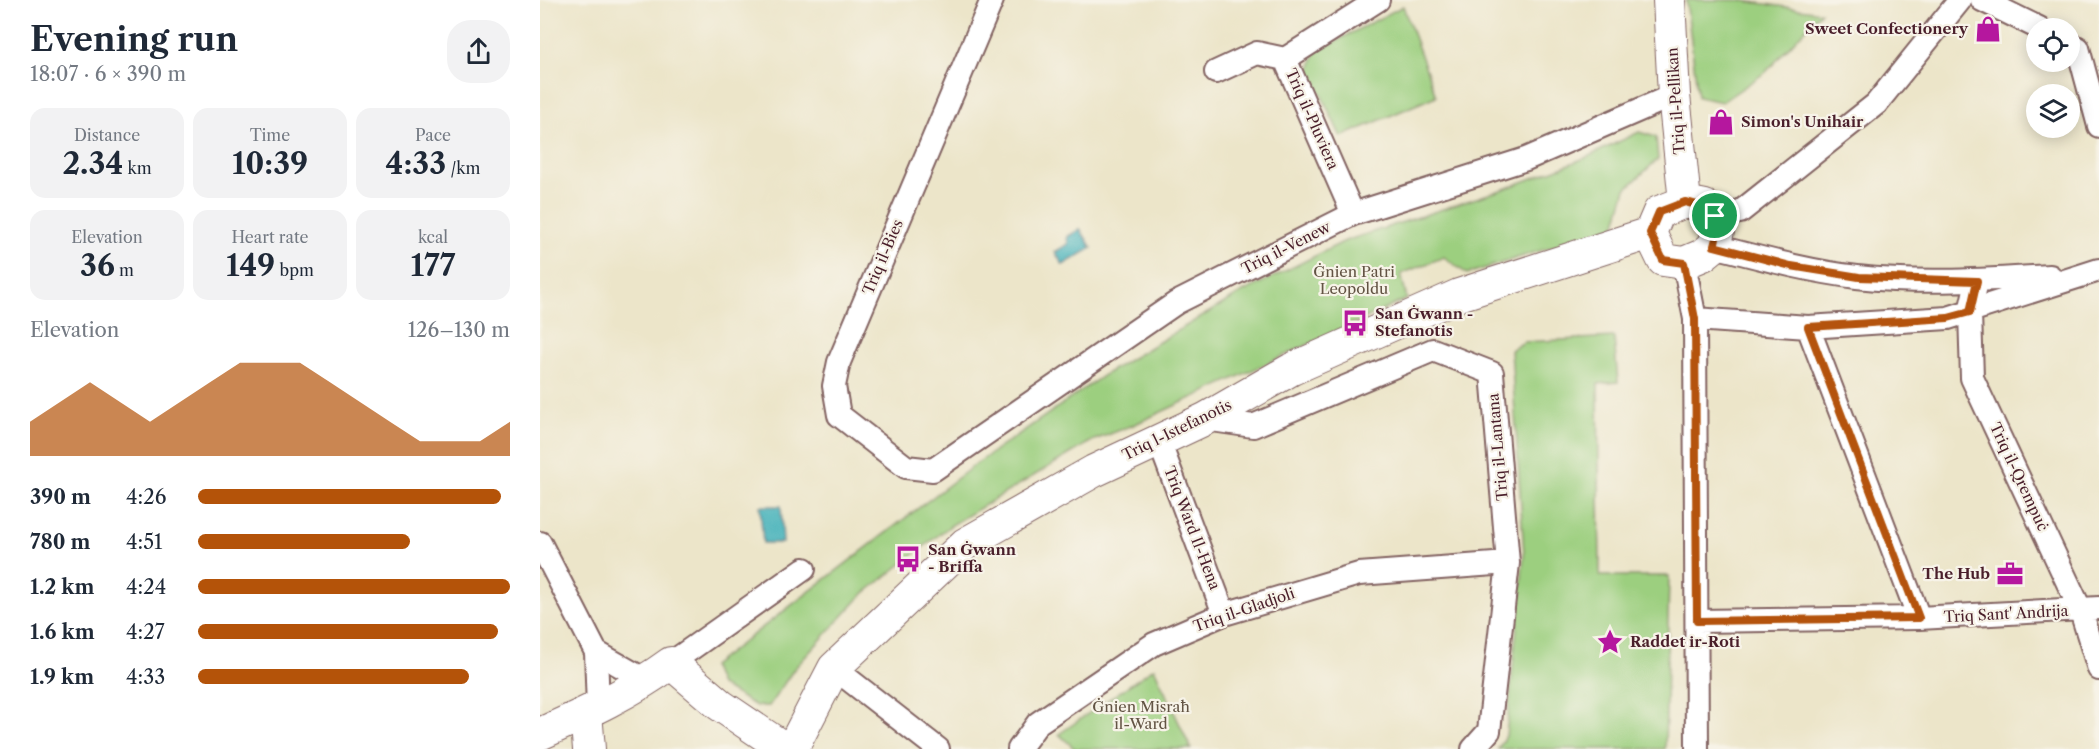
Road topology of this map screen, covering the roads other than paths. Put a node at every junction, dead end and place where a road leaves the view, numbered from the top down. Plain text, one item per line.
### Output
1 (992, 0) edge
2 (1378, 0) edge
3 (1669, 0) edge
4 (1960, 0) edge
5 (1982, 0) edge
6 (2026, 22) edge
7 (2080, 55) edge
8 (1285, 59) junction
9 (1216, 72) dead end
10 (1674, 95) junction
11 (2099, 126) edge
12 (1685, 202) junction
13 (1353, 214) junction
14 (1714, 231) junction
15 (1650, 233) junction
16 (1684, 263) junction
17 (2091, 272) edge
18 (1977, 281) junction
19 (1970, 312) junction
20 (1695, 319) junction
21 (1808, 327) junction
22 (1204, 420) junction
23 (1159, 441) junction
24 (933, 470) joint
25 (540, 543) edge
26 (1508, 563) junction
27 (804, 569) dead end
28 (2090, 609) edge
29 (1224, 614) junction
30 (1919, 618) junction
31 (1697, 621) junction
32 (596, 652) junction
33 (834, 668) junction
34 (2099, 669) edge
35 (659, 672) junction
36 (592, 710) junction
37 (540, 734) edge
38 (589, 749) edge
39 (786, 749) edge
40 (792, 749) edge
41 (938, 749) edge
42 (1019, 749) edge
43 (1473, 749) edge
44 (1697, 749) edge

1 - 24 street, Triq il-Bies
2 - 8 street, Triq il-Pluviera
3 - 10 street, Triq il-Pellikan
4 - 14 street
5 - 6 street
7 - 11 street
8 - 9 street
8 - 13 street, Triq il-Pluviera
10 - 12 street, Triq il-Pellikan
10 - 13 street, Triq il-Venew
12 - 14 street
12 - 15 street
13 - 24 street, Triq il-Venew
14 - 16 street
14 - 18 street
15 - 16 street
15 - 22 street, Triq l-Istefanotis
16 - 20 street
17 - 18 street
17 - 19 street
18 - 19 street, Triq il-Qrempuċ
19 - 21 street
19 - 28 street, Triq il-Qrempuċ
20 - 21 street
20 - 31 street
21 - 30 street
22 - 23 street, Triq l-Istefanotis
22 - 26 street, Triq il-Lantana
23 - 29 street, Triq Ward Il-Hena
23 - 33 street, Triq l-Istefanotis
25 - 32 street
26 - 29 street, Triq il-Gladjoli
26 - 43 street, Triq il-Lantana
27 - 35 street
28 - 30 street, Triq Sant' Andrija
28 - 34 street, Triq il-Qrempuċ
29 - 42 street, Triq il-Gladjoli
30 - 31 street, Triq Sant' Andrija
31 - 44 street
32 - 35 street
32 - 36 street
33 - 40 street, Triq l-Istefanotis
33 - 41 street
35 - 36 street
35 - 39 street
36 - 37 street
36 - 38 street

